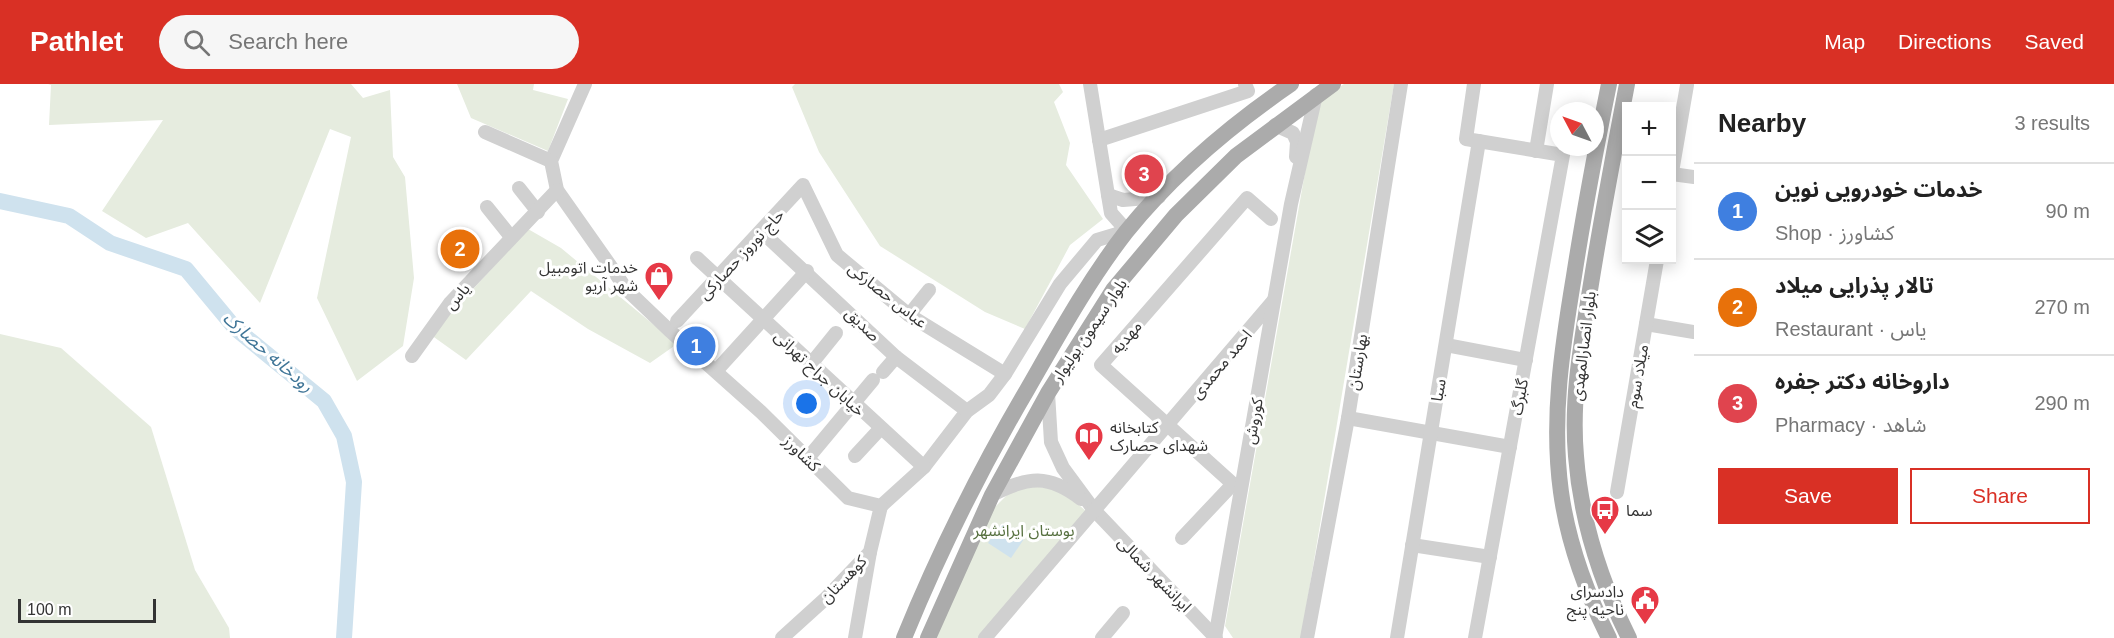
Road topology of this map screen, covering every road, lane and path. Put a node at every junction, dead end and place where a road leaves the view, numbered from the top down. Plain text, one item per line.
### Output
1 (585, 84) edge
2 (1090, 84) edge
3 (1291, 84) edge
4 (1333, 84) edge
5 (1401, 84) edge
6 (1474, 84) edge
7 (1547, 84) edge
8 (1609, 84) edge
9 (1627, 84) edge
10 (1687, 84) edge
11 (1247, 88) edge
12 (1316, 95) junction
13 (1275, 124) junction
14 (485, 132) dead end
15 (1099, 140) junction
16 (1472, 140) junction
17 (1536, 151) junction
18 (1674, 156) edge
19 (551, 161) junction
20 (1676, 174) edge
21 (1694, 177) edge
22 (803, 186) joint
23 (519, 188) dead end
24 (557, 190) junction
25 (1108, 195) junction
26 (1159, 198) junction
27 (1292, 204) junction
28 (487, 207) dead end
29 (538, 212) junction
30 (1271, 219) dead end
31 (1127, 231) junction
32 (762, 232) junction
33 (512, 237) junction
34 (697, 258) dead end
35 (1656, 264) edge
36 (807, 271) junction
37 (718, 278) junction
38 (929, 290) dead end
39 (1276, 299) junction
40 (909, 315) junction
41 (762, 319) junction
42 (677, 321) dead end
43 (1646, 324) junction
44 (1694, 332) edge
45 (836, 333) dead end
46 (1446, 345) junction
47 (412, 356) dead end
48 (896, 357) junction
49 (1526, 360) junction
50 (811, 363) junction
51 (716, 371) junction
52 (1005, 374) junction
53 (1048, 393) junction
54 (854, 404) junction
55 (967, 411) junction
56 (1348, 418) junction
57 (1168, 426) junction
58 (880, 429) junction
59 (1431, 433) junction
60 (1510, 447) junction
61 (855, 456) dead end
62 (808, 458) junction
63 (924, 467) junction
64 (1617, 492) dead end
65 (992, 495) junction
66 (881, 506) junction
67 (1094, 510) junction
68 (1182, 538) dead end
69 (1412, 545) junction
70 (870, 552) junction
71 (1490, 557) junction
72 (1123, 613) dead end
73 (782, 638) edge
74 (855, 638) edge
75 (904, 638) edge
76 (928, 638) edge
77 (985, 638) edge
78 (1102, 638) edge
79 (1216, 638) edge
80 (1307, 638) edge
81 (1397, 638) edge
82 (1475, 638) edge
83 (1610, 638) edge
84 (1629, 638) edge

1 - 19 street
2 - 15 street
3 - 26 main road, بلوار سیمون بولیوار
4 - 12 main road, بلوار سیمون بولیوار
5 - 56 street, بهارستان
6 - 16 street, سبا
7 - 17 street
8 - 83 main road, بلوار انصارالمهدی
9 - 84 main road, بلوار انصارالمهدی
10 - 18 street
11 - 15 street
12 - 13 main road, بلوار سیمون بولیوار
12 - 27 street
13 - 27 street
13 - 53 main road, بلوار سیمون بولیوار
14 - 19 street
15 - 25 street
16 - 17 street
16 - 46 street, سبا
17 - 49 street, گلبرگ
19 - 24 street, کشاورز
20 - 21 street
22 - 32 street, حاج نوروز حصارکی
22 - 40 street, عباس حصارکی
23 - 29 street
24 - 29 street, یاس
24 - 51 street, کشاورز
25 - 26 street
25 - 31 street
26 - 31 main road, بلوار سیمون بولیوار
27 - 39 street, کوروش
28 - 33 street
29 - 33 street, یاس
30 - 57 street, مهدیه
31 - 52 street
31 - 75 main road, بلوار سیمون بولیوار
32 - 36 street, صدیق
32 - 37 street, حاج نوروز حصارکی
33 - 47 street, یاس
34 - 37 street, خیابان جراح تهرانی
35 - 43 street, میلاد سوم
36 - 41 street
36 - 48 street, صدیق
37 - 41 street, خیابان جراح تهرانی
37 - 42 street, حاج نوروز حصارکی
38 - 40 street
39 - 57 street, احمد محمدی
39 - 79 street, کوروش
40 - 52 street, عباس حصارکی
41 - 50 street, خیابان جراح تهرانی
41 - 51 street
43 - 44 street
43 - 64 street, میلاد سوم
45 - 50 street
46 - 49 street
46 - 59 street, سبا
48 - 54 street
48 - 55 street, صدیق
49 - 60 street, گلبرگ
50 - 54 street, خیابان جراح تهرانی
51 - 62 street, کشاورز
52 - 55 street
53 - 65 main road, بلوار سیمون بولیوار
53 - 67 street
54 - 58 street, خیابان جراح تهرانی
54 - 62 street
55 - 63 street
56 - 59 street
56 - 80 street, بهارستان
57 - 67 street, احمد محمدی
57 - 68 street, مهدیه
58 - 61 street
58 - 63 street, خیابان جراح تهرانی
59 - 60 street
59 - 69 street, سبا
60 - 71 street, گلبرگ
62 - 66 street, کشاورز
63 - 66 street
65 - 67 street
65 - 76 main road, بلوار سیمون بولیوار
66 - 70 street, کوهستان
67 - 77 street, احمد محمدی
67 - 79 street, ایرانشهر شمالی
69 - 71 street
69 - 81 street, سبا
70 - 73 street, کوهستان
70 - 74 street
71 - 82 street, گلبرگ
72 - 78 street

